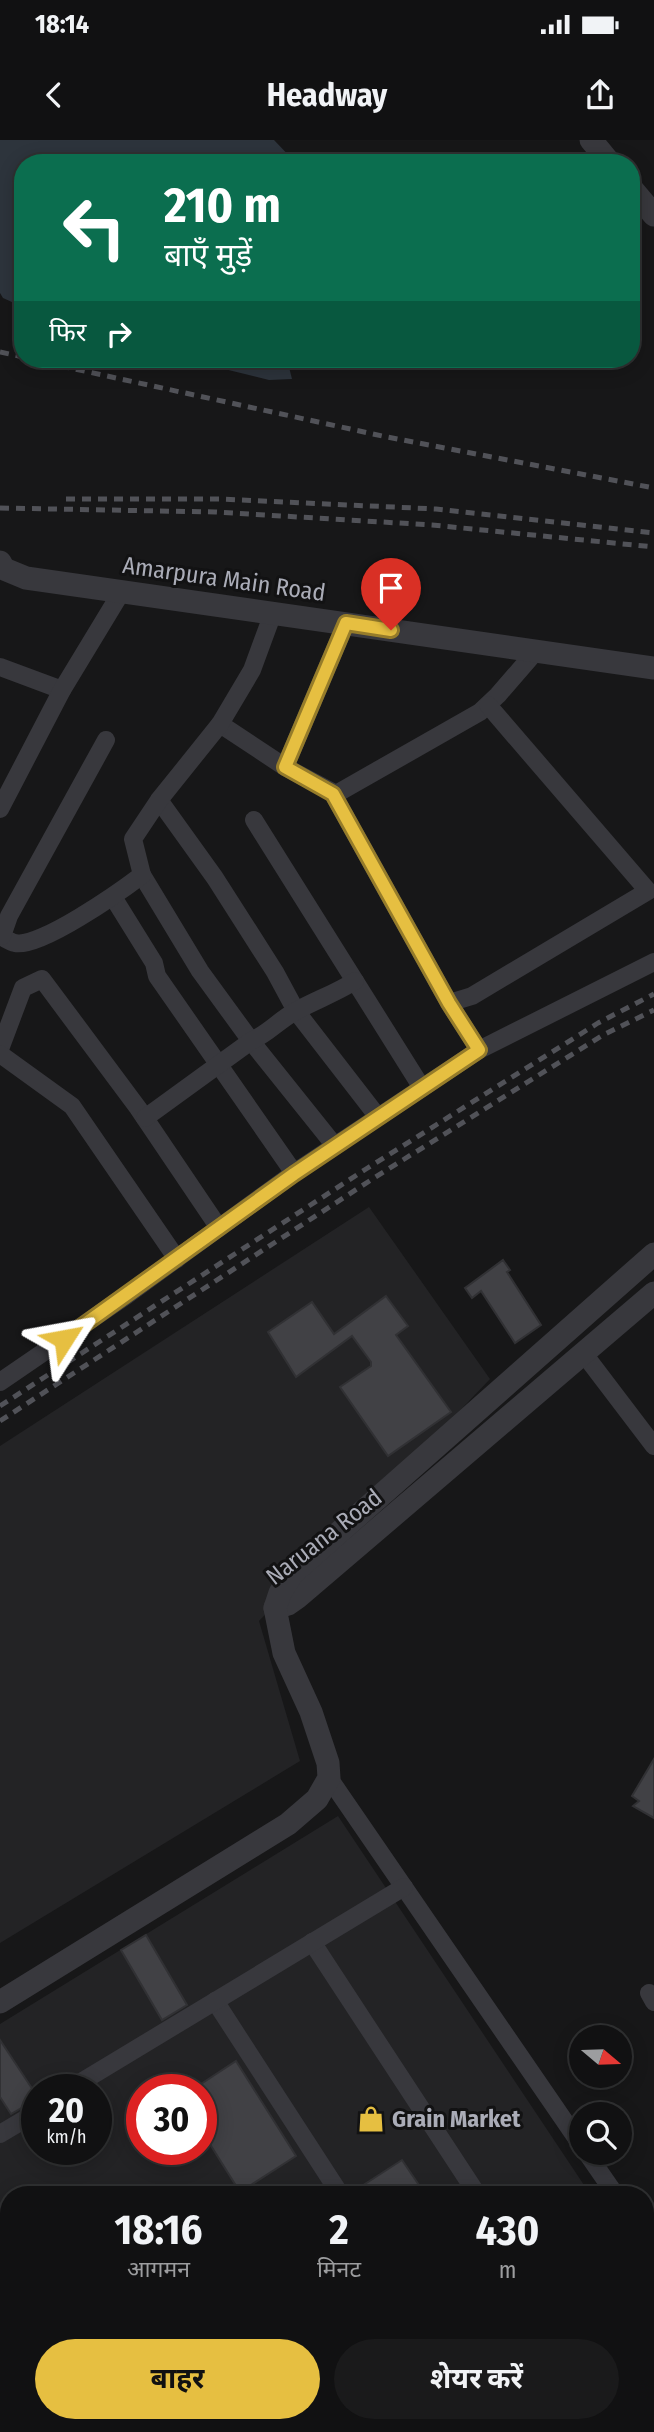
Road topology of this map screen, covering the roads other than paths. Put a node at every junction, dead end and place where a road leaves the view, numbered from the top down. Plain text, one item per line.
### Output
1 (591, 140) edge
2 (603, 154) edge
3 (640, 198) edge
4 (654, 215) edge
5 (0, 562) edge
6 (122, 591) junction
7 (273, 613) junction
8 (346, 623) junction
9 (536, 651) junction
10 (0, 667) edge
11 (654, 668) edge
12 (62, 690) junction
13 (488, 705) junction
14 (220, 724) junction
15 (107, 740) dead end
16 (285, 767) junction
17 (333, 794) junction
18 (159, 800) junction
19 (0, 809) edge
20 (254, 820) dead end
21 (142, 875) junction
22 (113, 897) junction
23 (651, 899) edge
24 (1, 936) edge
25 (654, 962) edge
26 (355, 981) junction
27 (449, 1003) junction
28 (296, 1011) junction
29 (251, 1041) junction
30 (479, 1050) junction
31 (0, 1052) edge
32 (218, 1064) junction
33 (422, 1088) junction
34 (378, 1117) junction
35 (145, 1118) junction
36 (335, 1146) junction
37 (294, 1174) junction
38 (219, 1228) junction
39 (654, 1254) edge
40 (177, 1259) junction
41 (654, 1293) edge
42 (584, 1354) junction
43 (0, 1382) edge
44 (654, 1446) edge
45 (275, 1608) junction
46 (329, 1777) junction
47 (404, 1887) junction
48 (312, 1942) junction
49 (0, 2001) edge
50 (215, 2001) junction
51 (94, 2074) edge
52 (21, 2122) edge
53 (569, 2128) edge
54 (0, 2134) edge
55 (595, 2165) edge
56 (335, 2186) edge
57 (472, 2186) edge
58 (609, 2186) edge

1 - 2 street
3 - 4 street
5 - 6 street, Amarpura Main Road
6 - 7 street, Amarpura Main Road
6 - 12 street
7 - 8 street, Amarpura Main Road
7 - 14 street
8 - 9 street, Amarpura Main Road
8 - 16 street
9 - 11 street, Amarpura Main Road
9 - 13 street
10 - 12 street
12 - 19 street
13 - 17 street
13 - 23 street
14 - 16 street
14 - 18 street
15 - 24 street
16 - 17 street
17 - 27 street
18 - 21 street
18 - 28 street
20 - 26 street
21 - 22 street
21 - 29 street
22 - 24 street
22 - 32 street
23 - 27 street
25 - 30 street
26 - 28 street
26 - 33 street
27 - 30 street
28 - 29 street
28 - 34 street
29 - 32 street
29 - 36 street
30 - 33 street
31 - 35 street
31 - 40 street
32 - 35 street
32 - 37 street
33 - 34 street
34 - 36 street
35 - 38 street
36 - 37 street
37 - 38 street
38 - 40 street
39 - 45 street
40 - 43 street
41 - 42 street, Naruana Road
42 - 44 street
42 - 45 street, Naruana Road
45 - 46 street, Naruana Road
46 - 47 street
46 - 49 street
47 - 48 street
47 - 53 street
48 - 50 street
48 - 57 street
50 - 51 street
50 - 56 street
52 - 54 street
55 - 58 street

